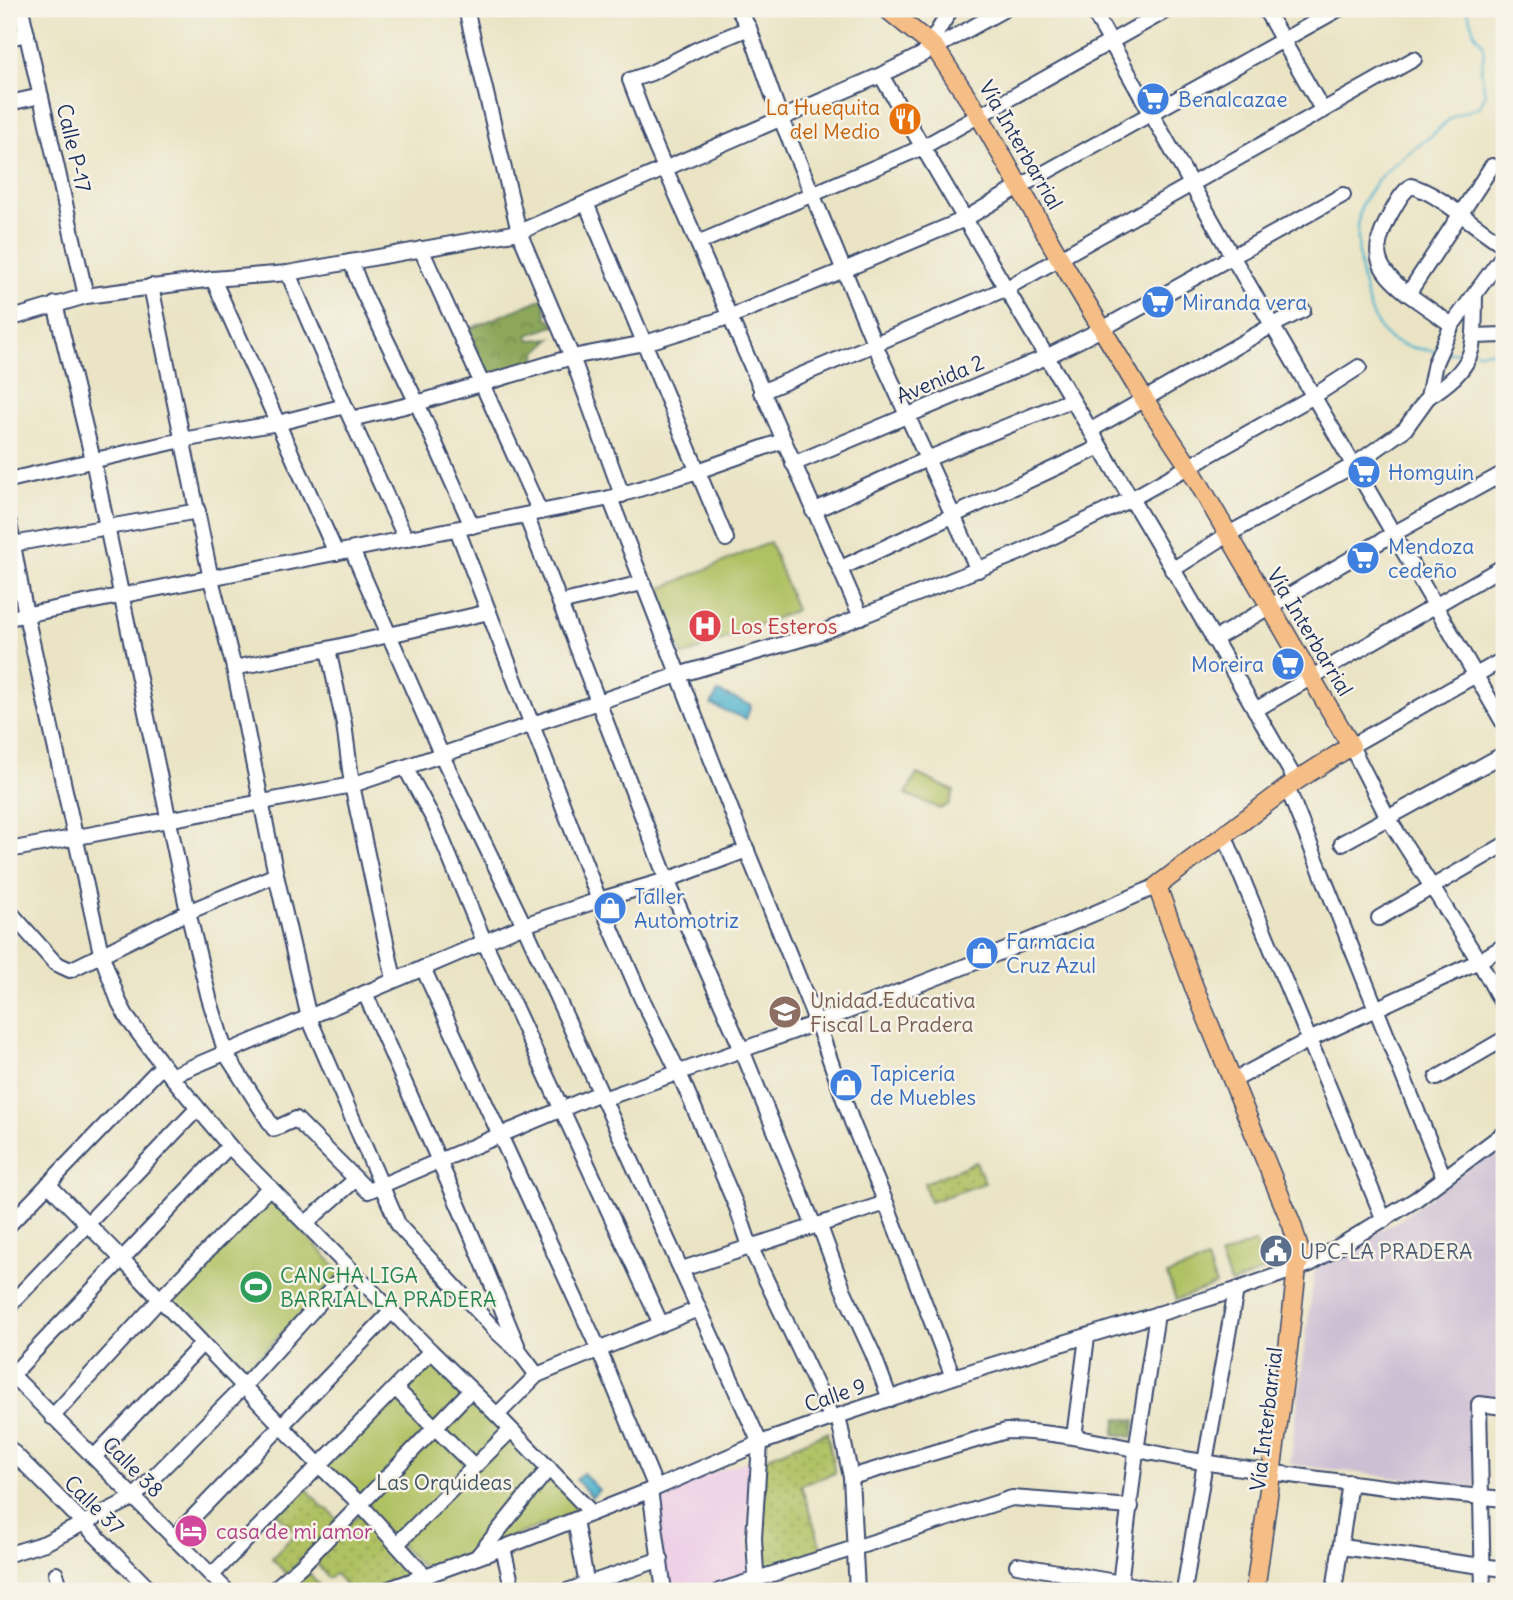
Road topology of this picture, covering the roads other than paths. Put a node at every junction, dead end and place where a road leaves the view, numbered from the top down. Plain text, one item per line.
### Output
1 (21, 9) edge
2 (466, 9) edge
3 (738, 9) edge
4 (887, 9) edge
5 (951, 9) edge
6 (1005, 9) edge
7 (1092, 9) edge
8 (1169, 9) edge
9 (1265, 9) edge
10 (1339, 9) edge
11 (749, 28) junction
12 (27, 34) junction
13 (9, 38) edge
14 (1283, 39) junction
15 (1111, 41) junction
16 (932, 46) junction
17 (1414, 59) dead end
18 (881, 75) junction
19 (41, 96) junction
20 (9, 103) edge
21 (1323, 111) junction
22 (1152, 113) junction
23 (979, 115) junction
24 (781, 119) junction
25 (923, 147) junction
26 (1492, 166) dead end
27 (666, 169) junction
28 (1192, 182) junction
29 (1019, 187) junction
30 (812, 195) junction
31 (1343, 195) dead end
32 (586, 203) junction
33 (1459, 214) junction
34 (965, 219) junction
35 (519, 232) junction
36 (698, 243) junction
37 (1504, 245) edge
38 (421, 249) junction
39 (1504, 254) edge
40 (1232, 256) junction
41 (1059, 257) junction
42 (351, 262) junction
43 (844, 270) junction
44 (288, 273) junction
45 (1497, 273) edge
46 (213, 279) junction
47 (151, 286) junction
48 (1005, 289) junction
49 (1408, 294) junction
50 (1475, 294) junction
51 (86, 296) junction
52 (55, 304) junction
53 (1303, 310) dead end
54 (729, 317) junction
55 (9, 319) edge
56 (1273, 325) junction
57 (1452, 325) junction
58 (1102, 329) junction
59 (1504, 335) edge
60 (645, 343) junction
61 (875, 345) junction
62 (1472, 348) junction
63 (1046, 357) junction
64 (572, 358) junction
65 (1359, 367) dead end
66 (482, 385) junction
67 (761, 392) junction
68 (1314, 396) junction
69 (1428, 397) junction
70 (1144, 399) junction
71 (1071, 400) junction
72 (417, 404) junction
73 (348, 412) junction
74 (907, 415) junction
75 (278, 422) junction
76 (1091, 430) junction
77 (182, 440) junction
78 (782, 441) junction
79 (1100, 446) junction
80 (927, 459) junction
81 (93, 460) junction
82 (793, 464) junction
83 (1188, 465) junction
84 (1354, 465) junction
85 (698, 471) junction
86 (1504, 473) edge
87 (9, 480) edge
88 (616, 496) junction
89 (1131, 499) junction
90 (198, 511) junction
91 (813, 511) junction
92 (533, 513) junction
93 (952, 516) junction
94 (9, 523) edge
95 (472, 526) junction
96 (106, 528) junction
97 (457, 529) junction
98 (1394, 534) junction
99 (1227, 535) junction
100 (406, 539) junction
101 (726, 539) dead end
102 (13, 544) junction
103 (352, 550) junction
104 (336, 553) junction
105 (1504, 566) edge
106 (841, 568) junction
107 (978, 570) junction
108 (1172, 570) junction
109 (211, 579) junction
110 (642, 583) junction
111 (120, 596) junction
112 (559, 603) junction
113 (1434, 605) junction
114 (1269, 608) junction
115 (489, 612) junction
116 (26, 615) junction
117 (861, 617) junction
118 (9, 618) edge
119 (389, 635) junction
120 (1213, 640) junction
121 (328, 649) junction
122 (1504, 659) edge
123 (234, 668) junction
124 (678, 675) junction
125 (1475, 675) junction
126 (1311, 677) junction
127 (599, 703) junction
128 (1255, 710) junction
129 (1504, 724) edge
130 (534, 726) junction
131 (1351, 746) junction
132 (1504, 754) edge
133 (442, 756) junction
134 (406, 769) junction
135 (1292, 784) junction
136 (352, 785) junction
137 (262, 803) junction
138 (1388, 818) junction
139 (170, 820) junction
140 (1225, 836) junction
141 (76, 838) junction
142 (1342, 843) dead end
143 (1504, 845) edge
144 (9, 850) edge
145 (747, 850) junction
146 (276, 876) junction
147 (667, 880) junction
148 (1157, 886) junction
149 (1430, 887) junction
150 (598, 900) junction
151 (9, 911) edge
152 (188, 912) junction
153 (1379, 918) dead end
154 (523, 925) junction
155 (484, 942) junction
156 (1504, 946) edge
157 (101, 953) junction
158 (1479, 961) junction
159 (423, 968) junction
160 (394, 979) junction
161 (365, 993) junction
162 (1504, 1007) edge
163 (1377, 1009) junction
164 (309, 1018) junction
165 (817, 1023) junction
166 (1311, 1039) junction
167 (1504, 1039) edge
168 (742, 1050) junction
169 (226, 1054) junction
170 (167, 1071) junction
171 (678, 1073) junction
172 (1437, 1078) dead end
173 (1232, 1081) junction
174 (602, 1096) junction
175 (563, 1108) junction
176 (197, 1109) junction
177 (1504, 1133) edge
178 (500, 1134) junction
179 (229, 1146) junction
180 (439, 1160) junction
181 (1444, 1178) junction
182 (356, 1179) junction
183 (48, 1184) junction
184 (382, 1185) junction
185 (270, 1187) junction
186 (886, 1203) junction
187 (1384, 1220) junction
188 (306, 1223) junction
189 (87, 1224) junction
190 (9, 1225) edge
191 (816, 1225) junction
192 (750, 1246) junction
193 (122, 1259) junction
194 (1303, 1263) junction
195 (350, 1269) junction
196 (682, 1269) junction
197 (1236, 1290) junction
198 (160, 1299) junction
199 (9, 1306) edge
200 (698, 1309) junction
201 (392, 1311) junction
202 (1157, 1314) junction
203 (661, 1324) junction
204 (1087, 1337) junction
205 (202, 1344) junction
206 (599, 1350) junction
207 (431, 1351) junction
208 (521, 1354) junction
209 (10, 1375) edge
210 (537, 1375) junction
211 (953, 1377) junction
212 (243, 1387) junction
213 (396, 1389) junction
214 (471, 1390) junction
215 (890, 1399) junction
216 (1504, 1406) edge
217 (497, 1415) junction
218 (52, 1417) junction
219 (835, 1417) junction
220 (282, 1426) junction
221 (435, 1427) junction
222 (511, 1430) junction
223 (1074, 1437) junction
224 (760, 1443) junction
225 (9, 1448) edge
226 (1136, 1451) junction
227 (94, 1457) junction
228 (1205, 1462) junction
229 (320, 1466) junction
230 (474, 1466) junction
231 (549, 1468) junction
232 (1276, 1474) junction
233 (851, 1477) junction
234 (1350, 1482) junction
235 (653, 1489) junction
236 (1481, 1497) junction
237 (134, 1498) junction
238 (1504, 1499) edge
239 (360, 1504) junction
240 (1131, 1507) junction
241 (592, 1513) junction
242 (575, 1520) junction
243 (83, 1524) junction
244 (173, 1538) junction
245 (397, 1544) junction
246 (854, 1547) junction
247 (1340, 1547) junction
248 (503, 1548) junction
249 (9, 1555) edge
250 (477, 1558) junction
251 (660, 1559) junction
252 (1017, 1565) dead end
253 (1483, 1566) junction
254 (1504, 1569) edge
255 (56, 1574) dead end
256 (212, 1575) junction
257 (426, 1577) junction
258 (1120, 1584) junction
259 (757, 1585) edge
260 (587, 1588) edge
261 (61, 1591) edge
262 (151, 1591) edge
263 (227, 1591) edge
264 (272, 1591) edge
265 (383, 1591) edge
266 (513, 1591) edge
267 (567, 1591) edge
268 (664, 1591) edge
269 (719, 1591) edge
270 (857, 1591) edge
271 (1167, 1591) edge
272 (1184, 1591) edge
273 (1255, 1591) edge
274 (1265, 1591) edge
275 (1334, 1591) edge
276 (1483, 1591) edge

1 - 12 street, Calle P-17
2 - 35 street
3 - 11 street
4 - 16 main road, Vía Interbarrial
5 - 16 street
6 - 16 street
7 - 15 street
8 - 15 street
9 - 14 street
10 - 14 street
11 - 24 street
11 - 27 street
12 - 13 street
12 - 19 street, Calle P-17
14 - 21 street
14 - 22 street
15 - 22 street
15 - 23 street
16 - 18 street
16 - 23 main road, Vía Interbarrial
17 - 21 street
18 - 24 street
18 - 25 street
19 - 20 street
19 - 51 street, Calle P-17
21 - 28 street
22 - 28 street
22 - 29 street
23 - 25 street
23 - 29 main road, Vía Interbarrial
24 - 27 street
24 - 30 street
25 - 30 street
25 - 34 street
26 - 33 street
27 - 32 street
27 - 36 street
28 - 40 street
28 - 41 street
29 - 34 street
29 - 41 main road, Vía Interbarrial
30 - 36 street
30 - 43 street
31 - 40 street, Avenida 2
32 - 35 street
32 - 60 street
33 - 37 street
33 - 49 street
33 - 49 street
34 - 43 street
34 - 48 street
35 - 38 street
35 - 64 street
36 - 54 street
38 - 42 street
38 - 66 street
39 - 45 street
40 - 56 street
40 - 58 street, Avenida 2
41 - 48 street
41 - 58 main road, Vía Interbarrial
42 - 44 street
42 - 72 street
43 - 54 street
43 - 61 street
44 - 46 street
44 - 73 street
45 - 50 street
46 - 47 street
46 - 75 street
47 - 51 street
47 - 77 street
48 - 61 street
48 - 63 street
49 - 57 street
50 - 57 street
50 - 62 street
51 - 52 street
52 - 55 street
52 - 81 street
53 - 56 street
54 - 60 street
54 - 67 street
56 - 68 street
56 - 70 street
57 - 69 street
58 - 63 street, Avenida 2
58 - 70 main road, Vía Interbarrial
59 - 62 street
60 - 64 street
60 - 85 street
61 - 67 street
61 - 74 street
62 - 69 street
63 - 71 street
63 - 74 street, Avenida 2
64 - 66 street
64 - 88 street
65 - 68 street
66 - 72 street
66 - 92 street
67 - 78 street
68 - 83 street
68 - 84 street
69 - 84 street
70 - 76 street
70 - 83 main road, Vía Interbarrial
71 - 76 street
71 - 80 street
72 - 73 street
72 - 95 street
73 - 75 street
73 - 100 street
74 - 80 street
74 - 82 street, Avenida 2
75 - 77 street
75 - 104 street
76 - 79 street
77 - 81 street
77 - 90 street
78 - 82 street
78 - 85 street
79 - 89 street
79 - 93 street
80 - 91 street
80 - 93 street
81 - 87 street
81 - 96 street
82 - 91 street
83 - 89 street
83 - 99 main road, Vía Interbarrial
84 - 98 street
84 - 99 street
85 - 88 street
85 - 101 street
86 - 98 street
88 - 92 street
88 - 110 street
89 - 107 street
89 - 108 street
90 - 96 street
90 - 109 street
91 - 106 street
92 - 95 street
92 - 112 street
93 - 106 street
93 - 107 street
94 - 102 street
95 - 97 street
96 - 102 street
96 - 111 street
97 - 100 street
97 - 115 street
98 - 113 street
98 - 114 street
99 - 108 street
99 - 114 main road, Vía Interbarrial
100 - 103 street
102 - 116 street
103 - 104 street
103 - 119 street
104 - 109 street
105 - 113 street
106 - 117 street
107 - 117 street
108 - 120 street
109 - 111 street
109 - 123 street
110 - 112 street
110 - 124 street
111 - 116 street
111 - 139 street
112 - 127 street
113 - 125 street
113 - 126 street
114 - 120 street
114 - 126 main road, Vía Interbarrial
115 - 119 street
115 - 130 street
116 - 118 street
116 - 141 street
117 - 124 street
119 - 121 street
119 - 133 street
120 - 128 street
121 - 123 street
121 - 136 street
122 - 125 street
123 - 137 street
124 - 127 street
124 - 145 street
125 - 129 street
125 - 131 street
126 - 128 street
126 - 131 main road, Vía Interbarrial
127 - 130 street
127 - 147 street
128 - 135 street
130 - 133 street
130 - 150 street
131 - 135 main road
131 - 138 street
132 - 138 street
133 - 134 street
133 - 154 street
134 - 136 street
134 - 155 street
135 - 140 main road
135 - 163 street
136 - 137 street
136 - 160 street
137 - 139 street
137 - 146 street
138 - 142 street
138 - 149 street
139 - 141 street
139 - 152 street
140 - 148 main road
140 - 166 street
141 - 144 street
141 - 157 street
143 - 149 street
145 - 147 street
145 - 165 street
146 - 152 street
146 - 164 street
147 - 150 street
147 - 168 street
148 - 165 street
148 - 173 main road, Vía Interbarrial
149 - 153 street
149 - 158 street
150 - 154 street
150 - 171 street
151 - 157 street
152 - 157 street
152 - 169 street
154 - 155 street
154 - 174 street
155 - 159 street
155 - 175 street
156 - 158 street
157 - 170 street
158 - 162 street
158 - 163 street
159 - 160 street
159 - 178 street
160 - 161 street
161 - 164 street
161 - 180 street
163 - 166 street
163 - 181 street
164 - 169 street
164 - 184 street
165 - 168 street
165 - 186 street
166 - 173 street
166 - 187 street
167 - 172 street
168 - 171 street
168 - 191 street
169 - 170 street
169 - 182 street
170 - 176 street
170 - 183 street
171 - 174 street
171 - 192 street
173 - 194 main road, Vía Interbarrial
174 - 175 street
174 - 196 street
175 - 178 street
175 - 203 street
176 - 179 street
176 - 189 street
177 - 181 street, Calle 9
178 - 180 street
178 - 206 street
179 - 185 street
179 - 193 street
180 - 184 street
180 - 208 street
181 - 187 street, Calle 9
182 - 184 street
182 - 188 street
183 - 189 street
183 - 190 street
184 - 208 street
185 - 188 street
185 - 198 street
186 - 191 street
186 - 211 street
187 - 194 street, Calle 9
188 - 195 street
189 - 193 street
189 - 199 street
191 - 192 street
191 - 215 street
192 - 196 street
192 - 219 street
193 - 198 street
193 - 209 street
194 - 197 street, Calle 9
194 - 232 main road, Vía Interbarrial
195 - 201 street
195 - 212 street
196 - 200 street
197 - 202 street, Calle 9
197 - 228 street
198 - 205 street
198 - 218 street
200 - 203 street
200 - 224 street
201 - 207 street
201 - 220 street
202 - 204 street, Calle 9
202 - 226 street
203 - 206 street
204 - 211 street, Calle 9
204 - 223 street
205 - 212 street
205 - 227 street
206 - 210 street
206 - 235 street
207 - 213 street
207 - 214 street
208 - 210 street
209 - 218 street, Calle 38
210 - 217 street
211 - 215 street, Calle 9
212 - 220 street
212 - 237 street
213 - 221 street
213 - 229 street
214 - 217 street
214 - 221 street
215 - 219 street, Calle 9
216 - 236 street
217 - 222 street
218 - 227 street, Calle 38
219 - 224 street, Calle 9
219 - 233 street
220 - 229 street
220 - 244 street
221 - 230 street
221 - 239 street
222 - 230 street
222 - 231 street
223 - 226 street
223 - 233 street
224 - 235 street, Calle 9
224 - 259 street
225 - 243 street, Calle 37
226 - 228 street
226 - 240 street
227 - 237 street, Calle 38
228 - 232 street
228 - 272 street
229 - 239 street
229 - 256 street
230 - 245 street
231 - 241 street
231 - 250 street
232 - 234 street
232 - 273 main road, Vía Interbarrial
232 - 274 main road, Vía Interbarrial
233 - 246 street
234 - 236 street
234 - 247 street
235 - 241 street, Calle 9
235 - 251 street
236 - 238 street
236 - 253 street
237 - 243 street
237 - 244 street, Calle 38
239 - 245 street
239 - 264 street
240 - 246 street
240 - 258 street
241 - 242 street, Calle 9
242 - 248 street, Calle 9
242 - 260 street
243 - 249 street
243 - 262 street, Calle 37
244 - 256 street, Calle 38
245 - 257 street
246 - 259 street
246 - 270 street
247 - 253 street
247 - 275 street
248 - 250 street, Calle 9
248 - 266 street
250 - 257 street, Calle 9
251 - 260 street
251 - 268 street
252 - 258 street
253 - 254 street
253 - 276 street
255 - 261 street
256 - 263 street, Calle 38
257 - 265 street, Calle 9
258 - 271 street
259 - 269 street
260 - 267 street

